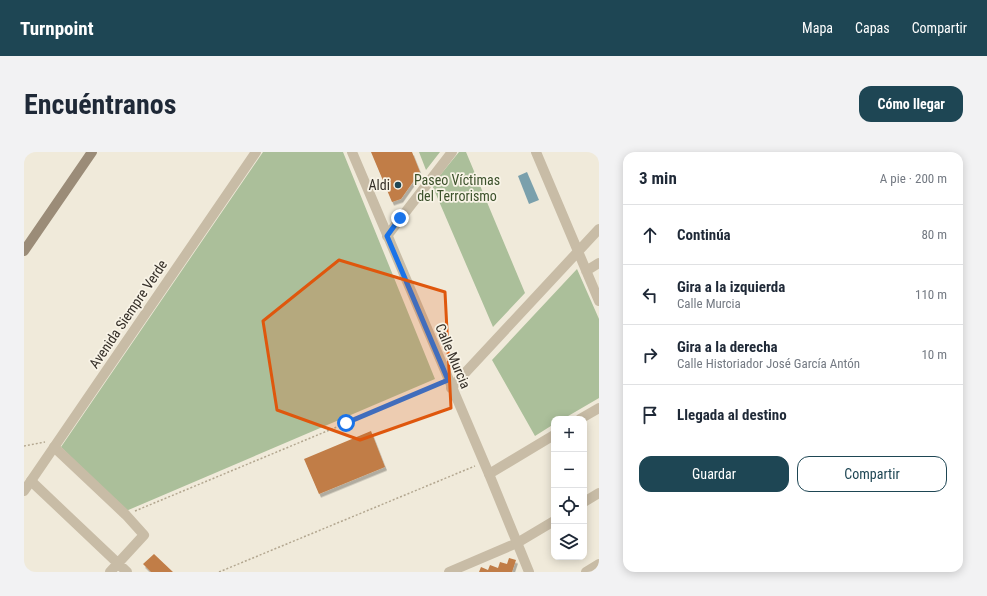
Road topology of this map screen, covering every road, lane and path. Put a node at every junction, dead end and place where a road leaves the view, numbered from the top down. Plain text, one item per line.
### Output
1 (92, 152) edge
2 (256, 152) edge
3 (352, 152) edge
4 (452, 152) edge
5 (536, 152) edge
6 (599, 229) edge
7 (387, 236) junction
8 (24, 251) edge
9 (578, 251) junction
10 (599, 263) edge
11 (586, 271) junction
12 (599, 301) edge
13 (450, 384) junction
14 (599, 408) edge
15 (585, 416) edge
16 (551, 437) edge
17 (52, 445) junction
18 (24, 446) edge
19 (484, 462) junction
20 (489, 474) junction
21 (31, 482) junction
22 (24, 491) edge
23 (599, 493) edge
24 (587, 500) edge
25 (126, 515) junction
26 (551, 523) edge
27 (517, 543) junction
28 (119, 564) junction
29 (599, 564) edge
30 (110, 572) edge
31 (127, 572) edge
32 (219, 572) edge
33 (449, 572) edge
34 (529, 572) edge
35 (586, 572) edge

1 - 8 main road
2 - 17 street, Avenida Siempre Verde
3 - 7 street, Calle Murcia
4 - 7 street
5 - 9 street
6 - 9 street
7 - 13 street, Calle Murcia
9 - 11 street
9 - 13 street
10 - 11 street
11 - 12 street
13 - 19 street, Calle Murcia
13 - 25 path
14 - 15 street
16 - 20 street
17 - 18 path
17 - 21 street, Avenida Siempre Verde
17 - 25 street
19 - 20 street, Calle Murcia
19 - 32 path
20 - 27 street, Calle Murcia
21 - 22 street, Avenida Siempre Verde
21 - 28 street
23 - 24 street
25 - 28 street
26 - 27 street
27 - 33 street
27 - 34 street, Calle Murcia
28 - 30 street
28 - 31 street
29 - 35 street

